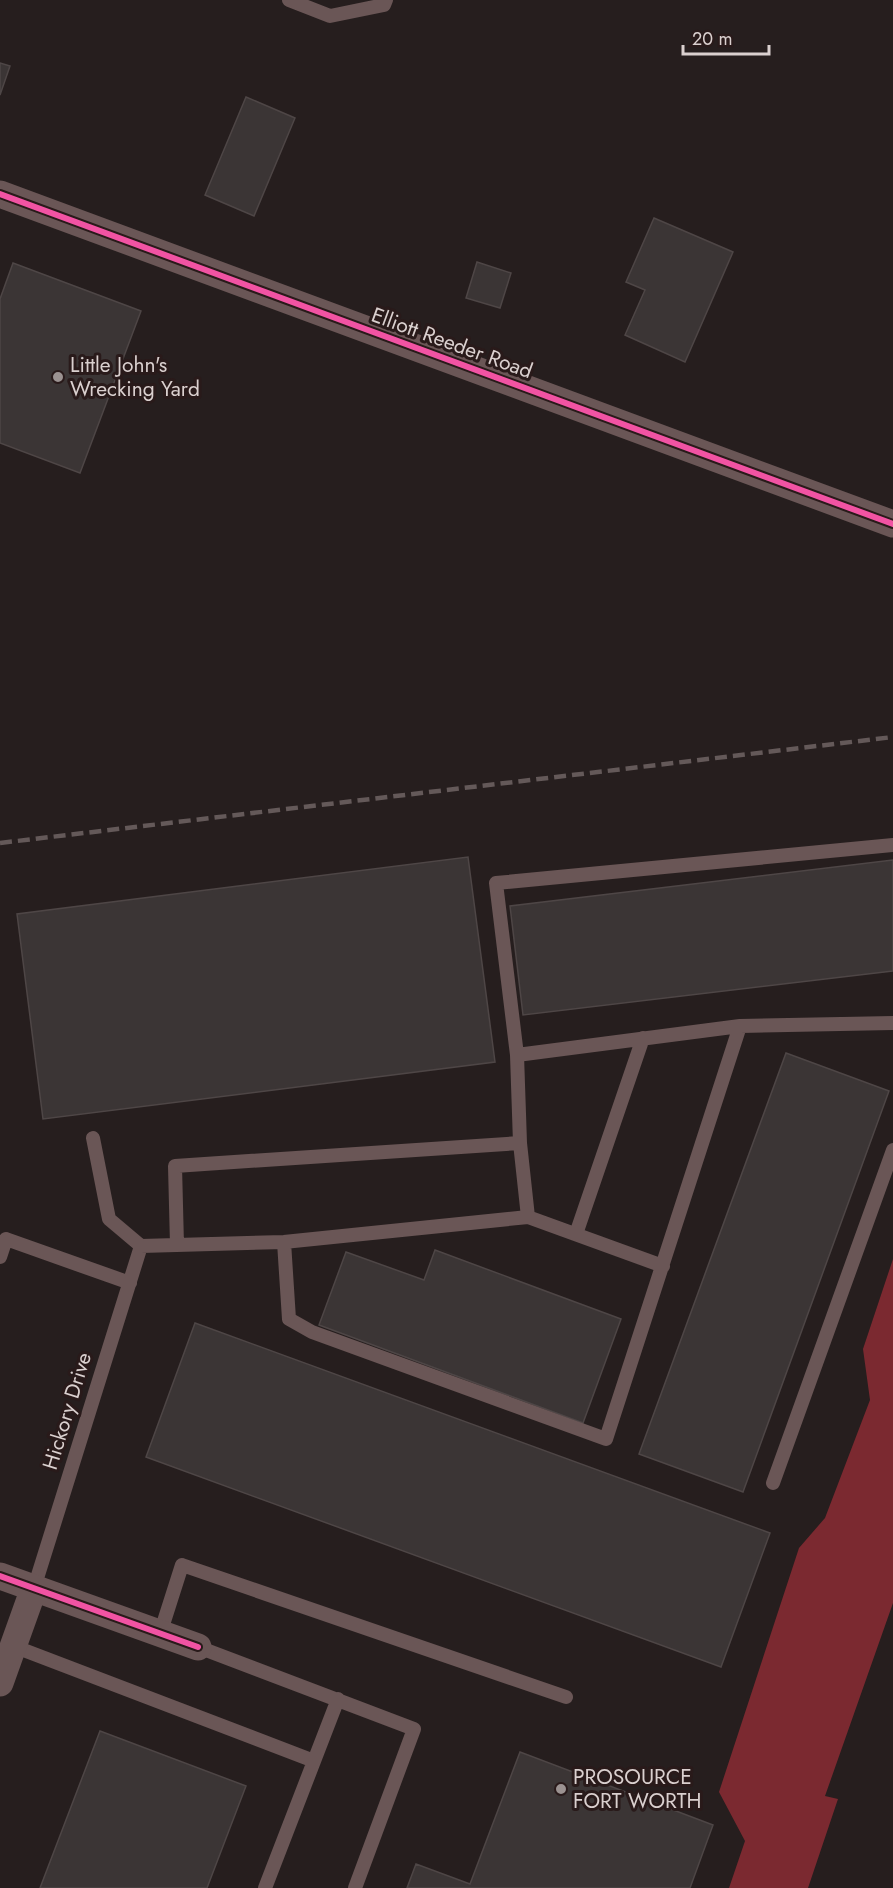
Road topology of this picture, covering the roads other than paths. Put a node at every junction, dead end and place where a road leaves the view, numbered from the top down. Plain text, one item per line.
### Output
1 (289, 0) edge
2 (386, 0) edge
3 (0, 194) edge
4 (893, 524) edge
5 (893, 845) edge
6 (893, 1023) edge
7 (740, 1026) junction
8 (643, 1038) junction
9 (517, 1055) junction
10 (93, 1138) dead end
11 (520, 1143) junction
12 (893, 1150) edge
13 (528, 1217) junction
14 (576, 1234) junction
15 (284, 1242) junction
16 (177, 1245) junction
17 (141, 1246) junction
18 (0, 1257) edge
19 (663, 1266) junction
20 (130, 1282) junction
21 (773, 1483) dead end
22 (0, 1576) edge
23 (34, 1588) junction
24 (160, 1634) junction
25 (13, 1646) junction
26 (198, 1647) joint
27 (0, 1683) edge
28 (566, 1697) dead end
29 (338, 1699) junction
30 (314, 1761) junction
31 (265, 1888) edge
32 (355, 1888) edge

1 - 2 lane
3 - 4 street, Elliott Reeder Road
5 - 9 lane
6 - 7 lane
7 - 8 lane
7 - 19 lane
8 - 9 lane
8 - 14 lane
9 - 11 lane
10 - 17 lane
11 - 13 lane
11 - 16 lane
12 - 21 lane
13 - 14 lane
13 - 15 lane
14 - 19 lane
15 - 16 lane
15 - 19 lane
16 - 17 lane
17 - 20 lane, Hickory Drive
18 - 20 lane
20 - 23 lane, Hickory Drive
22 - 23 street
23 - 24 street
23 - 25 street
24 - 26 street
24 - 28 lane
25 - 27 street
25 - 30 lane
26 - 29 lane
29 - 30 lane
29 - 32 lane
30 - 31 lane

